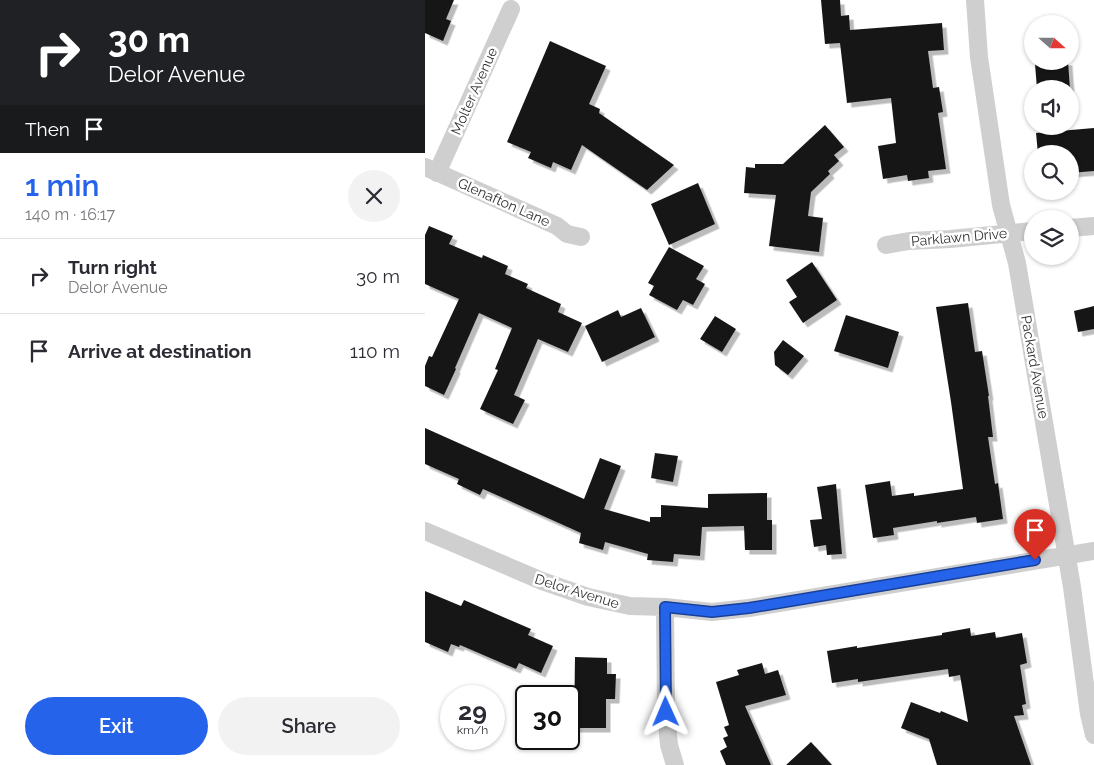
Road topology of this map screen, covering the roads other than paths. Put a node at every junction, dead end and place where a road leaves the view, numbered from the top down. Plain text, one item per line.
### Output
1 (975, 0) edge
2 (511, 9) dead end
3 (431, 170) edge
4 (1094, 226) edge
5 (1079, 227) edge
6 (1024, 232) edge
7 (1009, 233) junction
8 (581, 237) dead end
9 (886, 245) dead end
10 (425, 531) edge
11 (1094, 550) edge
12 (1067, 555) junction
13 (665, 607) junction
14 (1094, 735) edge
15 (675, 765) edge

1 - 7 street, Packard Avenue
2 - 3 street, Molter Avenue
3 - 8 street, Glenafton Lane
4 - 5 street
6 - 7 street, Parklawn Drive
7 - 9 street, Parklawn Drive
7 - 12 street, Packard Avenue
10 - 13 street, Delor Avenue
11 - 12 street, Delor Avenue
12 - 13 street, Delor Avenue
12 - 14 street, Packard Avenue
13 - 15 street

